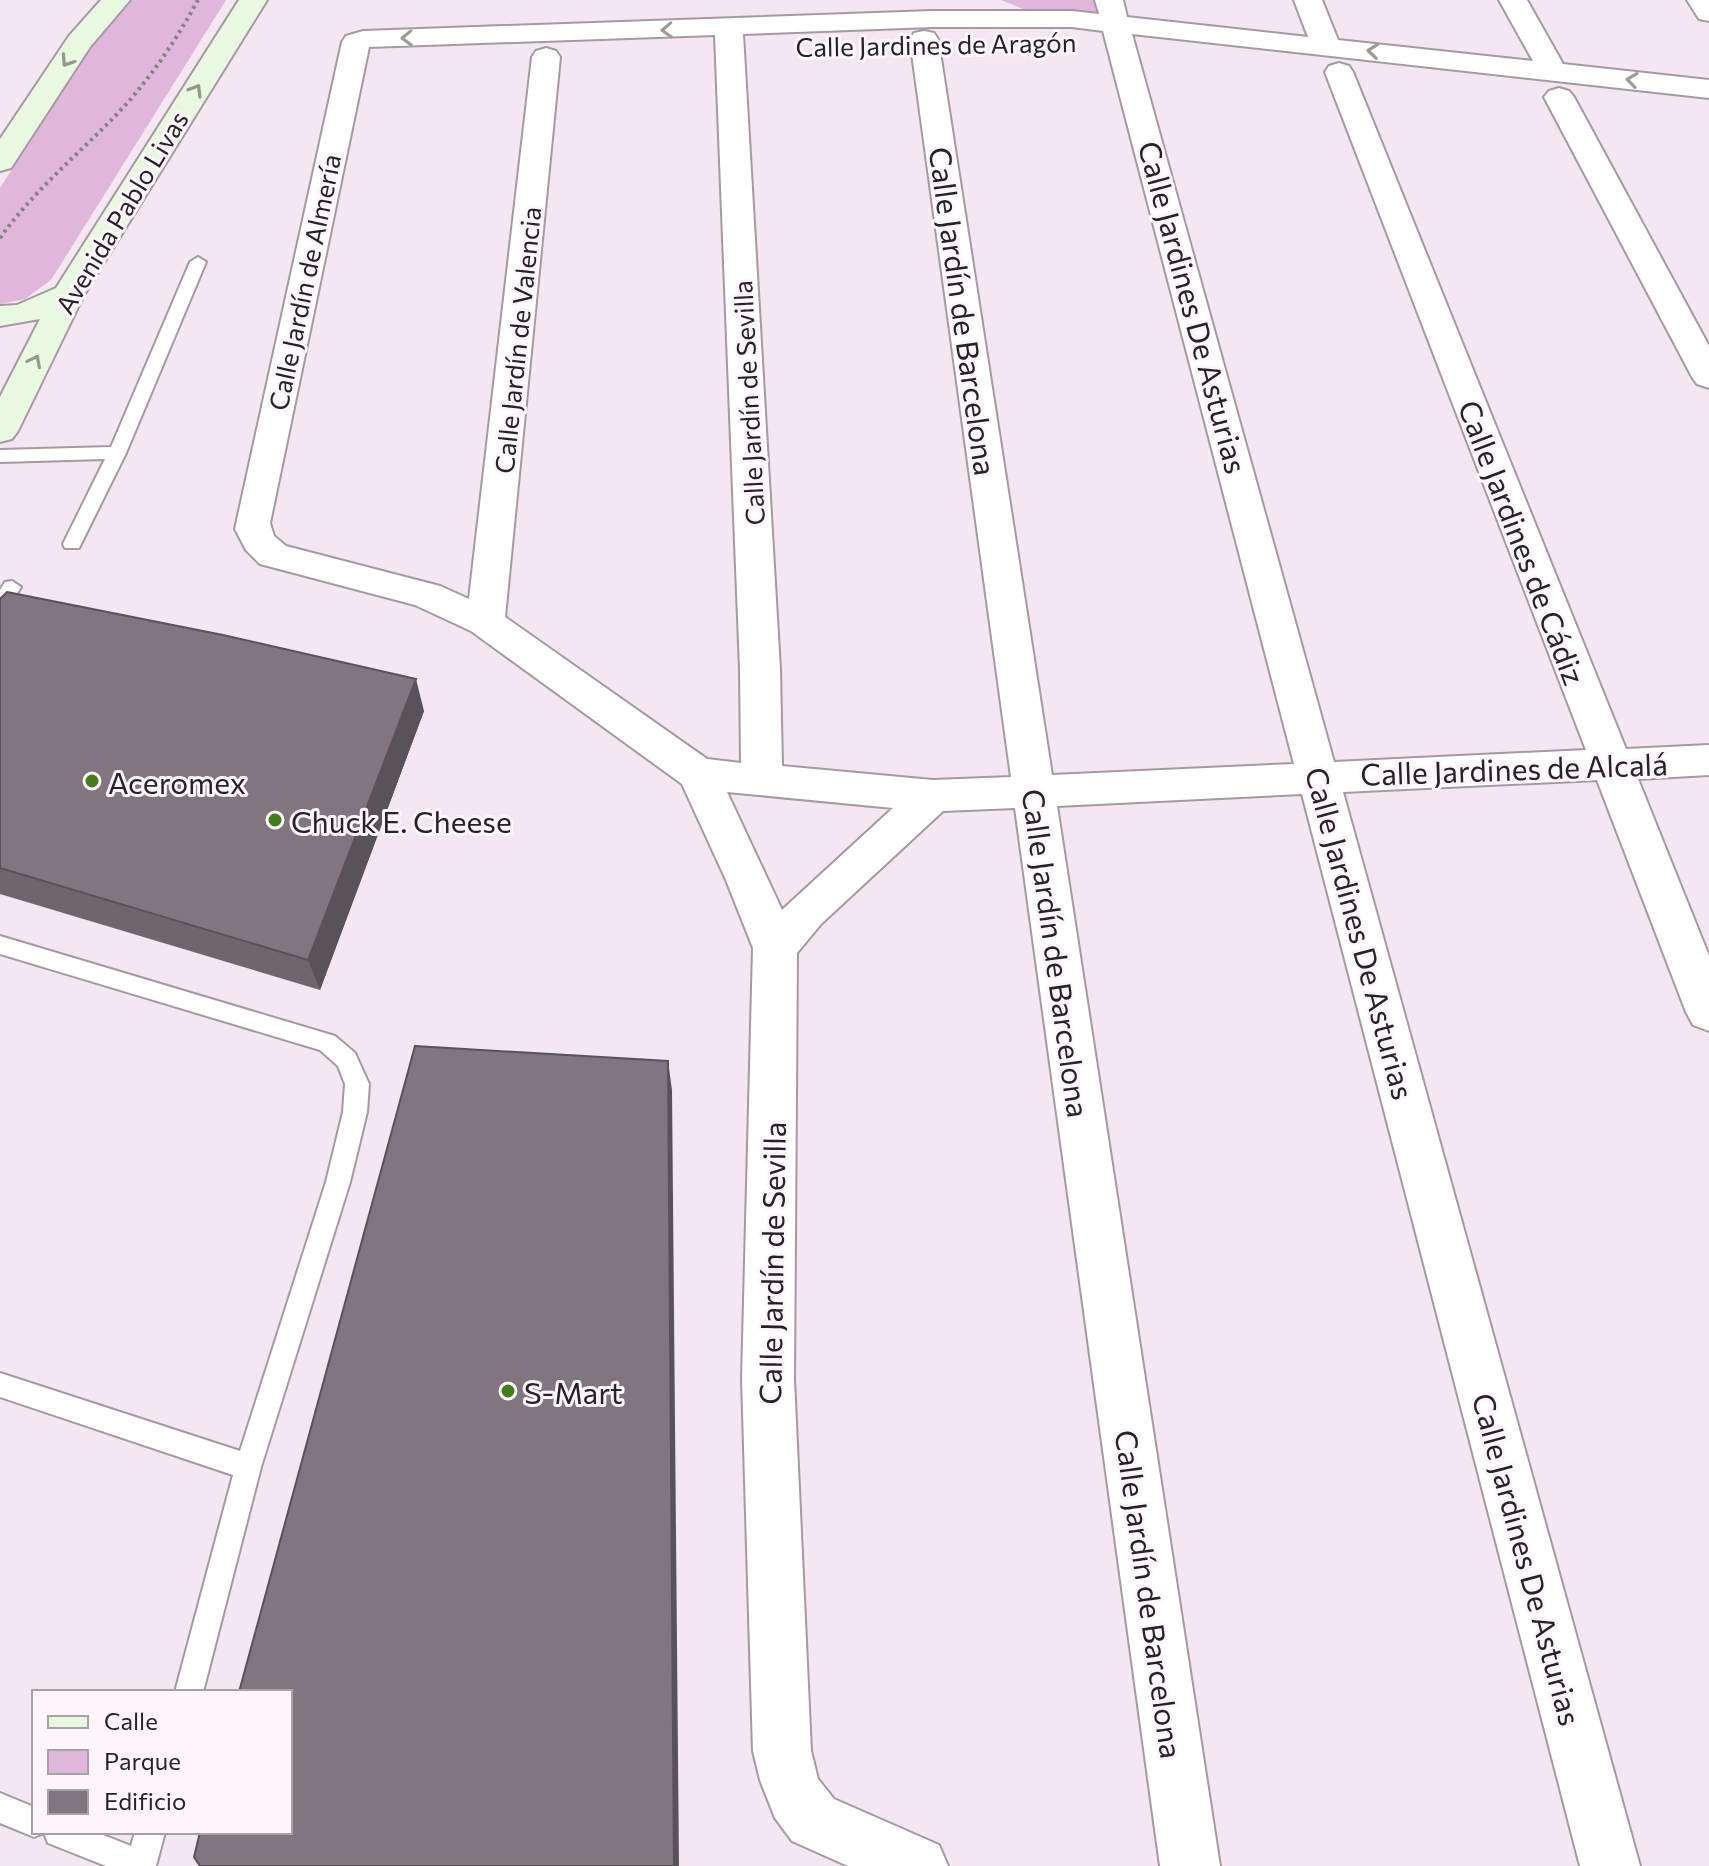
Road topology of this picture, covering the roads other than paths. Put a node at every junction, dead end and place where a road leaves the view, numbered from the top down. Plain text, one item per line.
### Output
1 (116, 0) edge
2 (253, 0) edge
3 (1308, 0) edge
4 (1513, 0) edge
5 (1701, 0) edge
6 (1709, 13) edge
7 (1116, 22) edge
8 (730, 39) junction
9 (924, 39) junction
10 (353, 53) junction
11 (546, 57) junction
12 (1332, 59) junction
13 (1555, 83) junction
14 (1709, 89) edge
15 (1709, 112) edge
16 (0, 162) edge
17 (198, 262) dead end
18 (68, 295) junction
19 (0, 316) edge
20 (1709, 377) edge
21 (0, 431) edge
22 (117, 453) junction
23 (0, 456) edge
24 (72, 544) dead end
25 (12, 587) dead end
26 (0, 605) edge
27 (485, 622) junction
28 (1709, 760) edge
29 (1610, 764) junction
30 (698, 774) junction
31 (1319, 776) junction
32 (762, 778) junction
33 (1034, 790) junction
34 (933, 796) junction
35 (0, 945) edge
36 (775, 948) junction
37 (1709, 1012) edge
38 (0, 1385) edge
39 (248, 1467) junction
40 (190, 1690) edge
41 (0, 1808) edge
42 (32, 1821) edge
43 (64, 1834) edge
44 (149, 1834) edge
45 (141, 1866) edge
46 (918, 1866) edge
47 (1190, 1866) edge
48 (1610, 1866) edge

1 -> 16 main road
18 -> 2 main road, Avenida Pablo Livas
3 - 12 street, Calle Jardines de Cádiz
4 - 13 street
5 - 6 street
7 - 8 street, Calle Jardines de Aragón
7 - 9 street, Calle Jardines de Aragón
7 - 12 street, Calle Jardines de Aragón
7 - 31 street, Calle Jardines De Asturias
8 - 9 street, Calle Jardines de Aragón
8 -> 10 street, Calle Jardines de Aragón
8 - 11 street, Calle Jardines de Aragón
8 - 32 street, Calle Jardín de Sevilla
9 - 33 street, Calle Jardín de Barcelona
10 - 11 street, Calle Jardines de Aragón
10 - 27 street, Calle Jardín de Almería
11 - 27 street, Calle Jardín de Valencia
12 - 13 street, Calle Jardines de Aragón
12 - 29 street, Calle Jardines de Cádiz
14 -> 13 street, Calle Jardines de Aragón
13 - 15 street, Calle Jardines de Aragón
13 - 20 street
17 - 22 lane
18 - 19 main road
21 -> 18 main road, Avenida Pablo Livas
22 - 23 lane
22 - 24 lane
25 - 26 lane
27 - 30 street
28 - 29 street, Calle Jardines de Alcalá
29 - 31 street, Calle Jardines de Alcalá
29 - 37 street, Calle Jardines de Cádiz
30 - 32 street, Calle Jardines de Alcalá
30 - 36 street
31 - 33 street, Calle Jardines de Alcalá
31 - 48 street, Calle Jardines De Asturias
32 - 34 street, Calle Jardines de Alcalá
33 - 34 street, Calle Jardines de Alcalá
33 - 47 street, Calle Jardín de Barcelona
34 - 36 street
35 - 39 lane
36 - 46 street, Calle Jardín de Sevilla
38 - 39 lane
39 - 40 lane
41 - 42 lane
43 - 45 lane
44 - 45 lane

